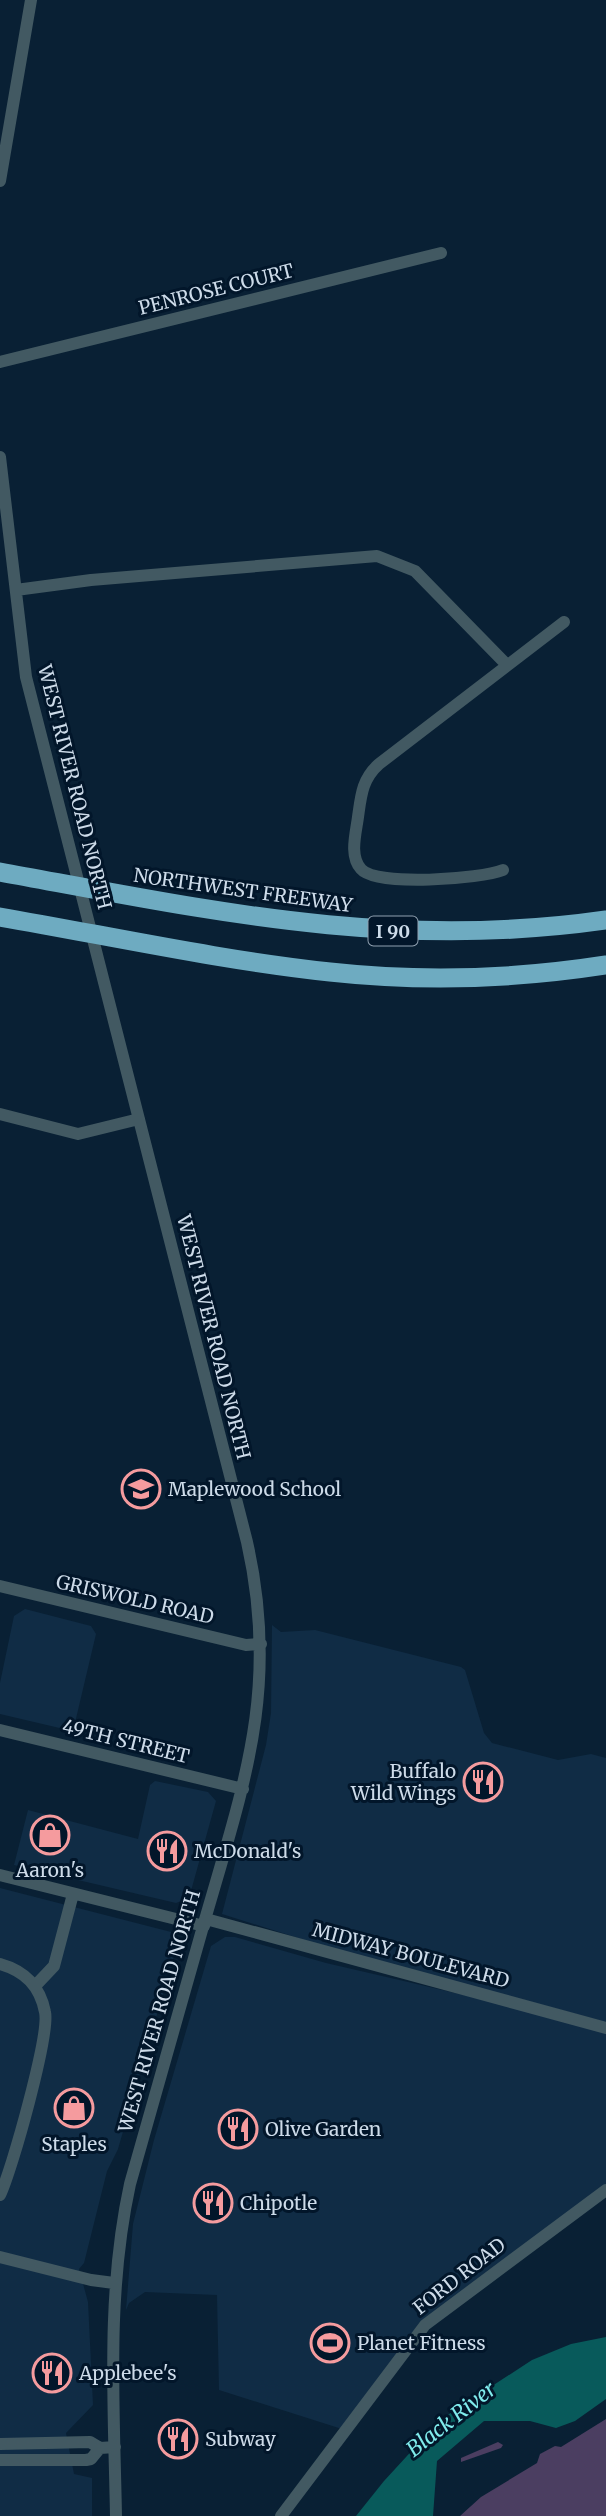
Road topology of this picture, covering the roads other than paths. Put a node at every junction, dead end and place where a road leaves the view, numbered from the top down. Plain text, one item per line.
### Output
1 (32, 0) edge
2 (5, 115) edge
3 (0, 181) edge
4 (441, 253) dead end
5 (0, 362) edge
6 (0, 457) edge
7 (16, 590) junction
8 (564, 622) dead end
9 (506, 664) junction
10 (0, 864) edge
11 (503, 870) dead end
12 (0, 872) edge
13 (52, 879) junction
14 (1, 917) edge
15 (606, 920) edge
16 (606, 965) edge
17 (0, 1114) edge
18 (139, 1119) junction
19 (0, 1586) edge
20 (261, 1644) junction
21 (0, 1730) edge
22 (243, 1789) junction
23 (0, 1875) edge
24 (73, 1894) junction
25 (205, 1922) junction
26 (0, 1964) edge
27 (35, 1986) junction
28 (606, 2028) edge
29 (606, 2189) edge
30 (0, 2194) edge
31 (0, 2257) edge
32 (114, 2283) junction
33 (0, 2444) edge
34 (115, 2447) junction
35 (100, 2448) junction
36 (0, 2460) edge
37 (116, 2516) edge
38 (281, 2516) edge

1 - 2 street
2 - 3 street
4 - 5 street, PENROSE COURT
6 - 7 street, WEST RIVER ROAD NORTH
7 - 9 street
7 - 18 street, WEST RIVER ROAD NORTH
8 - 9 street
9 - 11 street
10 - 13 highway
12 - 13 highway
13 - 15 highway, NORTHWEST FREEWAY / I 90
14 - 16 highway
17 - 18 street
18 - 20 street, WEST RIVER ROAD NORTH
19 - 20 street, GRISWOLD ROAD
20 - 22 street, WEST RIVER ROAD NORTH
21 - 22 street, 49TH STREET
22 - 25 street, WEST RIVER ROAD NORTH
23 - 24 street, MIDWAY BOULEVARD
24 - 25 street, MIDWAY BOULEVARD
24 - 27 street
25 - 28 street, MIDWAY BOULEVARD
25 - 32 street, WEST RIVER ROAD NORTH
26 - 27 street
27 - 30 street
29 - 38 street, FORD ROAD
31 - 32 street
32 - 34 street, WEST RIVER ROAD NORTH
33 - 35 street
34 - 35 street
34 - 37 street, WEST RIVER ROAD NORTH
35 - 36 street

